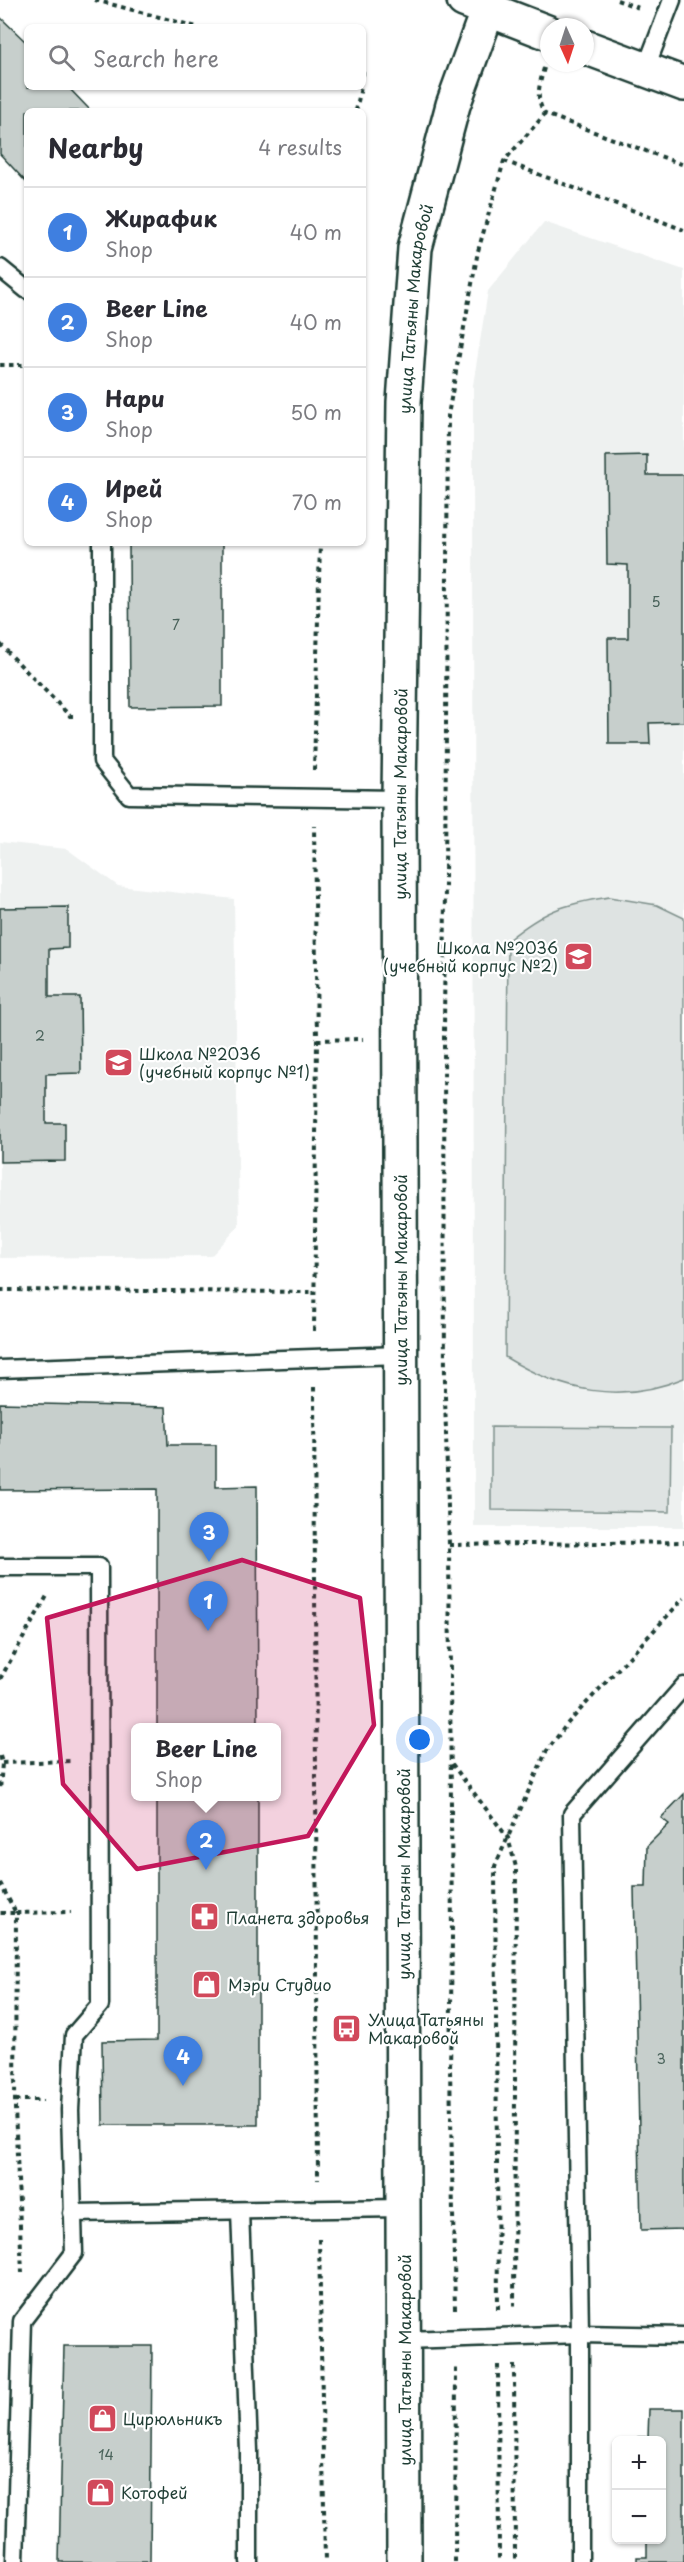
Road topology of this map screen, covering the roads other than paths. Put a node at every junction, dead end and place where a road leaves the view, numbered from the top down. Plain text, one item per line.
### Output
1 (672, 0) edge
2 (476, 4) edge
3 (540, 41) edge
4 (594, 50) edge
5 (645, 70) junction
6 (684, 84) edge
7 (0, 268) edge
8 (24, 288) edge
9 (102, 546) edge
10 (399, 799) junction
11 (400, 1355) junction
12 (0, 1369) edge
13 (0, 1567) edge
14 (684, 1686) edge
15 (404, 2208) junction
16 (240, 2211) junction
17 (72, 2213) junction
18 (580, 2334) junction
19 (684, 2336) edge
20 (405, 2340) junction
21 (15, 2562) edge
22 (249, 2562) edge
23 (404, 2562) edge
24 (580, 2562) edge

1 - 5 lane
2 - 3 street
2 - 10 street, улица Татьяны Макаровой
4 - 5 street
5 - 6 street
7 - 8 lane
9 - 10 lane
10 - 11 street, улица Татьяны Макаровой
11 - 12 lane
11 - 15 street, улица Татьяны Макаровой
13 - 17 lane
14 - 18 lane
15 - 16 lane
15 - 20 street, улица Татьяны Макаровой
16 - 17 lane
16 - 22 lane
17 - 21 lane
18 - 19 lane
18 - 20 lane
18 - 24 lane
20 - 23 street, улица Татьяны Макаровой

